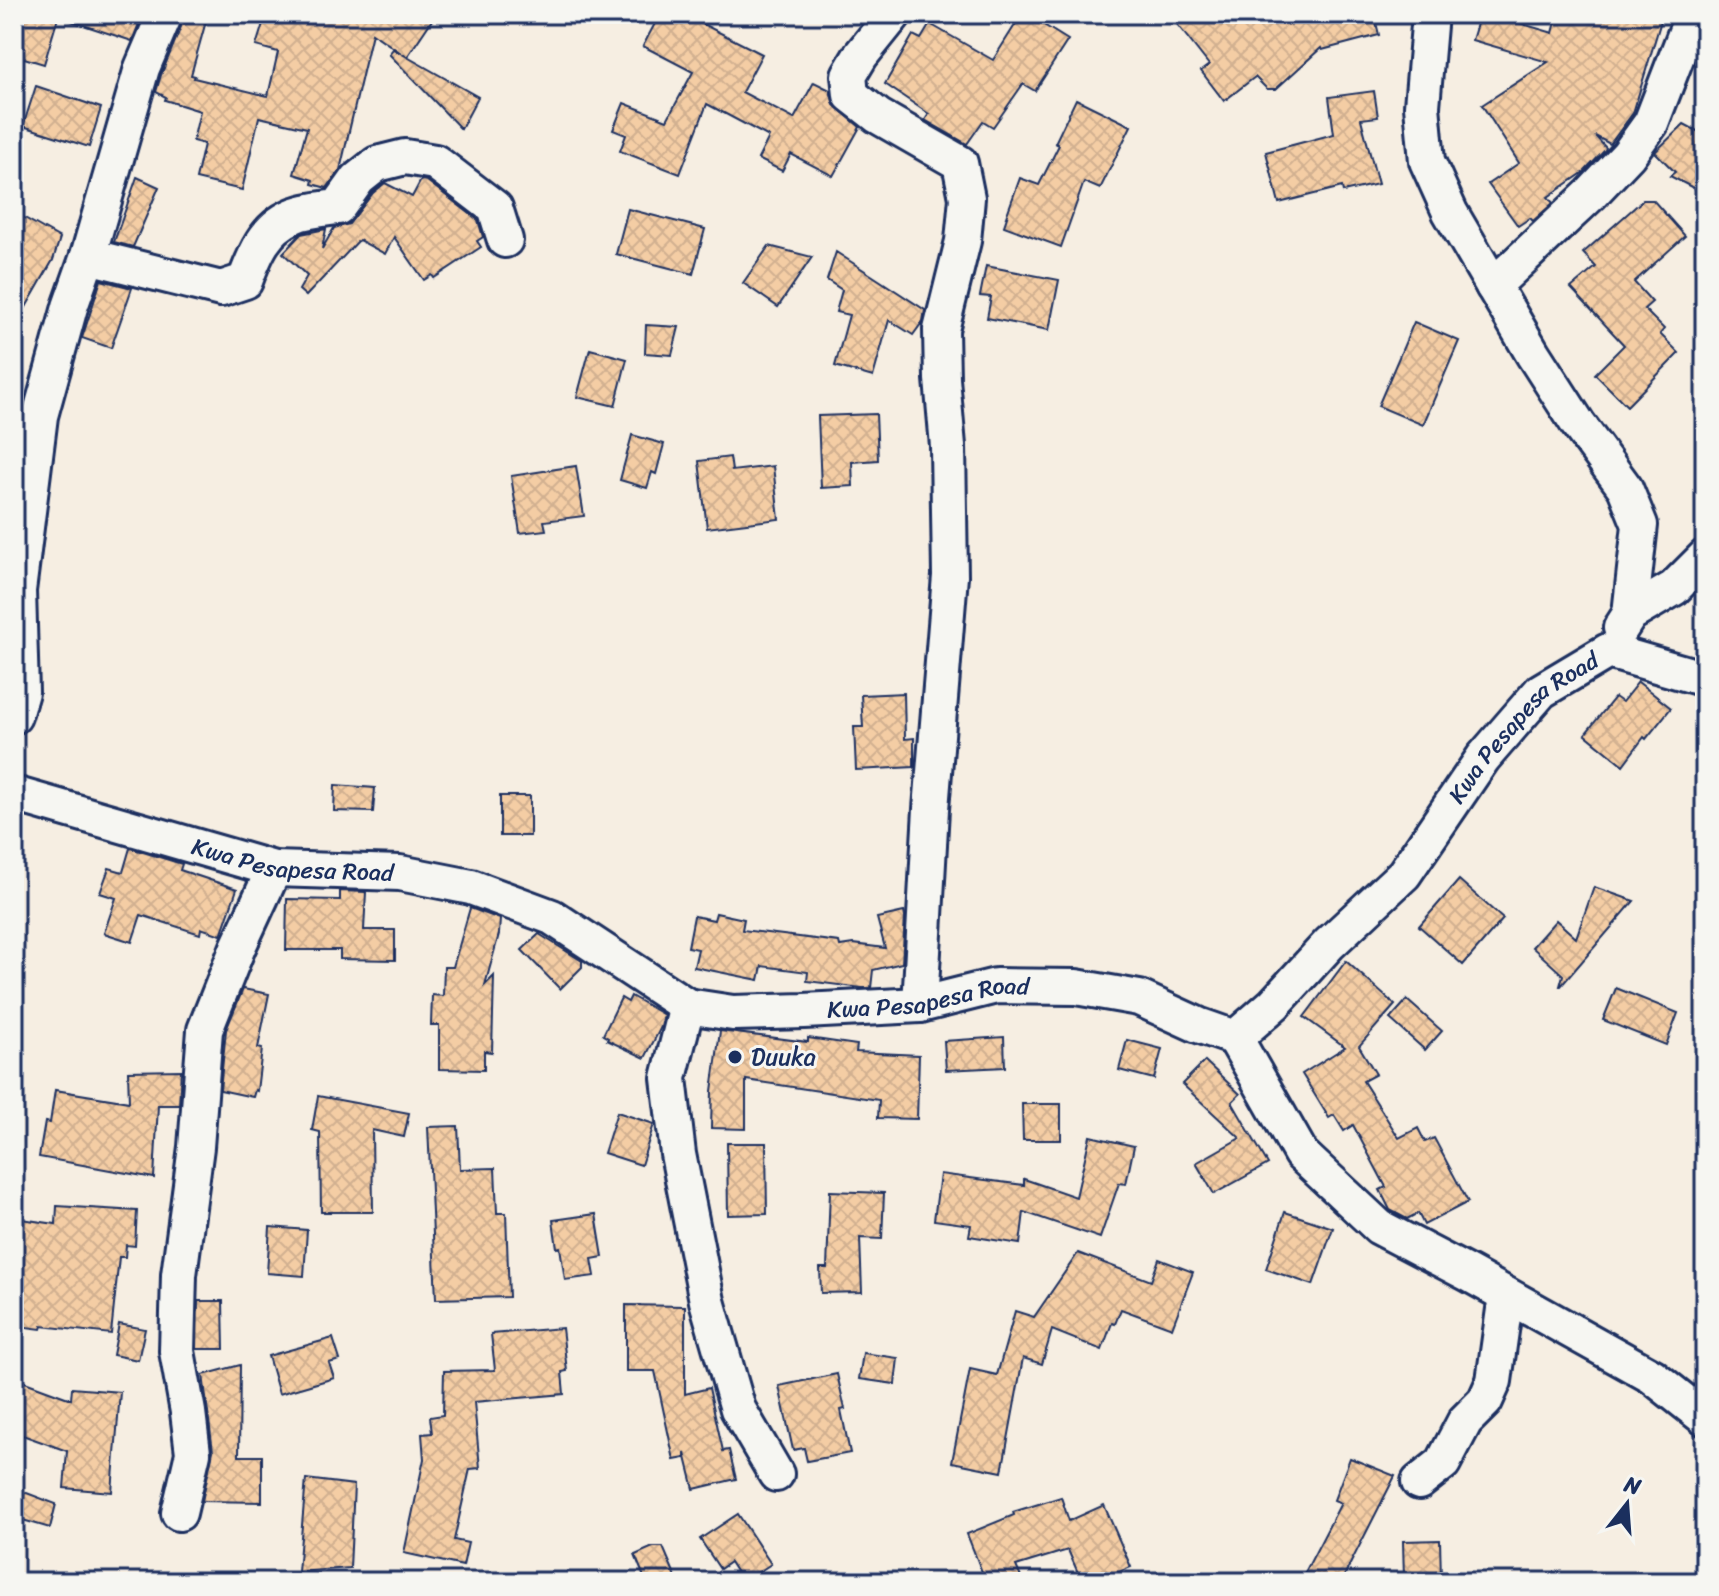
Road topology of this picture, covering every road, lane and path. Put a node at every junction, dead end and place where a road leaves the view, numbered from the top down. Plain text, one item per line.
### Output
1 (165, 14) edge
2 (894, 14) edge
3 (1430, 14) edge
4 (1693, 14) edge
5 (505, 240) dead end
6 (88, 256) junction
7 (1493, 286) junction
8 (27, 407) edge
9 (1705, 557) edge
10 (1630, 614) junction
11 (1608, 651) junction
12 (1705, 679) edge
13 (14, 716) edge
14 (14, 794) edge
15 (274, 869) junction
16 (920, 1005) junction
17 (687, 1006) junction
18 (1235, 1038) junction
19 (1506, 1295) junction
20 (1705, 1418) edge
21 (776, 1474) dead end
22 (1419, 1482) dead end
23 (179, 1513) dead end

1 - 6 street
2 - 16 street
3 - 7 street
4 - 7 street
5 - 6 street
6 - 8 street
7 - 10 street
8 - 13 street
9 - 10 street
10 - 11 street
11 - 12 street, Kwa Pesapesa Road
11 - 18 street, Kwa Pesapesa Road
14 - 15 street, Kwa Pesapesa Road
15 - 17 street, Kwa Pesapesa Road
15 - 23 street
16 - 17 street, Kwa Pesapesa Road
16 - 18 street, Kwa Pesapesa Road
17 - 21 street
18 - 19 street
19 - 20 street
19 - 22 street

